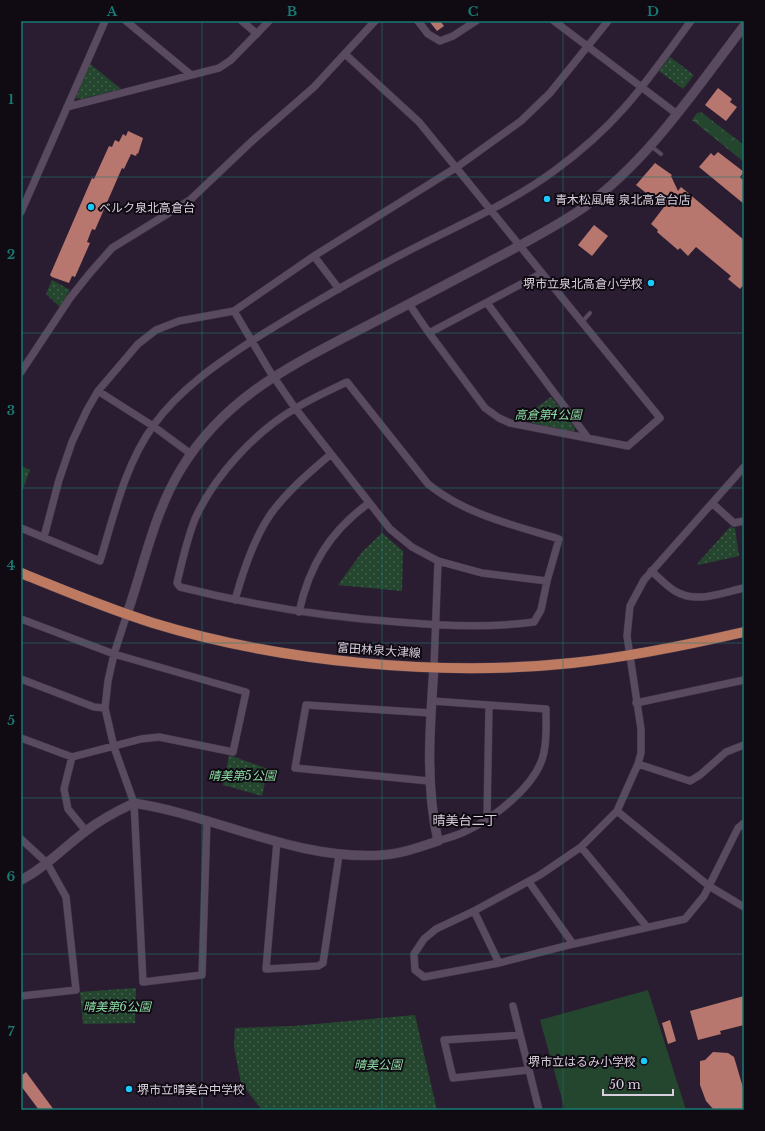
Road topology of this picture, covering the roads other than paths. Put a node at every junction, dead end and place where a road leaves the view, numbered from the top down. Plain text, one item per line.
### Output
1 (105, 21) edge
2 (126, 21) edge
3 (242, 21) edge
4 (269, 21) edge
5 (375, 21) edge
6 (418, 21) edge
7 (476, 21) edge
8 (554, 21) edge
9 (608, 21) edge
10 (691, 21) edge
11 (744, 27) edge
12 (258, 34) junction
13 (588, 45) junction
14 (345, 54) junction
15 (190, 74) junction
16 (641, 87) junction
17 (67, 107) junction
18 (677, 114) junction
19 (651, 146) junction
20 (661, 154) dead end
21 (457, 166) junction
22 (490, 211) junction
23 (21, 212) edge
24 (520, 246) junction
25 (314, 256) junction
26 (542, 273) junction
27 (339, 289) junction
28 (487, 303) junction
29 (409, 304) junction
30 (234, 311) junction
31 (590, 313) dead end
32 (582, 322) junction
33 (429, 333) junction
34 (252, 341) junction
35 (21, 372) edge
36 (273, 376) junction
37 (98, 390) junction
38 (295, 408) junction
39 (153, 426) junction
40 (588, 438) junction
41 (191, 454) junction
42 (331, 454) junction
43 (744, 467) edge
44 (369, 503) junction
45 (712, 503) junction
46 (744, 521) edge
47 (21, 528) edge
48 (44, 537) junction
49 (438, 561) junction
50 (651, 571) junction
51 (21, 573) edge
52 (546, 581) junction
53 (744, 588) edge
54 (235, 600) junction
55 (299, 612) junction
56 (127, 614) junction
57 (21, 619) edge
58 (435, 625) junction
59 (744, 632) edge
60 (114, 654) junction
61 (628, 656) junction
62 (434, 667) junction
63 (21, 679) edge
64 (744, 680) edge
65 (432, 702) junction
66 (636, 703) junction
67 (488, 706) junction
68 (105, 708) junction
69 (431, 713) junction
70 (21, 738) edge
71 (744, 745) edge
72 (114, 747) junction
73 (72, 757) junction
74 (638, 764) junction
75 (429, 780) junction
76 (134, 803) junction
77 (617, 811) junction
78 (488, 818) junction
79 (207, 820) junction
80 (744, 823) edge
81 (86, 831) junction
82 (21, 840) edge
83 (276, 841) junction
84 (438, 841) junction
85 (581, 847) junction
86 (339, 855) junction
87 (47, 864) junction
88 (21, 880) edge
89 (528, 882) junction
90 (709, 886) junction
91 (744, 907) edge
92 (474, 911) junction
93 (647, 927) junction
94 (573, 944) junction
95 (499, 963) junction
96 (21, 996) edge
97 (513, 1006) dead end
98 (520, 1035) junction
99 (528, 1070) junction
100 (539, 1110) edge

1 - 17 street
2 - 15 street
3 - 12 street
4 - 12 street
5 - 14 street
6 - 7 street
8 - 13 street
9 - 13 street
10 - 16 street
11 - 18 street
12 - 15 street
13 - 16 street
13 - 21 street
14 - 21 street
14 - 35 street
15 - 17 street
16 - 18 street
16 - 22 street
17 - 23 street
18 - 19 street
19 - 20 lane
19 - 24 street
21 - 22 street
21 - 25 street
22 - 24 street
22 - 27 street
24 - 26 street
24 - 29 street
25 - 27 street
25 - 30 street
26 - 28 street
26 - 32 street
27 - 34 street
28 - 33 street
28 - 40 street
29 - 33 street
29 - 36 street
30 - 34 street
30 - 37 street
31 - 32 lane
32 - 40 street
33 - 40 street
34 - 36 street
34 - 39 street
36 - 38 street
36 - 41 street
37 - 39 street
37 - 48 street
38 - 42 street
38 - 52 street
38 - 54 street
39 - 41 street
39 - 48 street
41 - 56 street
42 - 44 street
42 - 54 street
43 - 45 street
44 - 49 street
44 - 55 street
45 - 46 street
45 - 50 street
47 - 48 street
49 - 52 street
49 - 58 street
50 - 53 street
50 - 61 street
51 - 56 main road, 富田林泉大津線
52 - 58 street
54 - 55 street
55 - 58 street
56 - 60 street
56 - 62 main road, 富田林泉大津線
57 - 60 street
58 - 62 street
59 - 61 main road, 富田林泉大津線
60 - 68 street
60 - 72 street
61 - 62 main road, 富田林泉大津線
61 - 66 street
62 - 65 street
63 - 68 street
64 - 66 street
65 - 67 street
65 - 69 street
66 - 74 street
67 - 78 street
67 - 78 street
68 - 72 street
69 - 75 street
69 - 75 street
70 - 73 street
71 - 74 street
72 - 73 street
72 - 76 street
73 - 81 street
74 - 77 street
75 - 84 street
76 - 79 street
76 - 79 street
76 - 81 street
77 - 85 street
77 - 90 street
78 - 84 street
79 - 83 street
80 - 90 street
81 - 87 street
82 - 87 street
83 - 86 street
83 - 86 street
84 - 86 street
85 - 89 street
85 - 93 street
87 - 88 street
87 - 96 street
89 - 92 street
89 - 94 street
90 - 91 street
90 - 93 street
92 - 95 street
92 - 95 street
93 - 94 street
94 - 95 street
97 - 98 street
98 - 99 street
98 - 99 street
99 - 100 street

